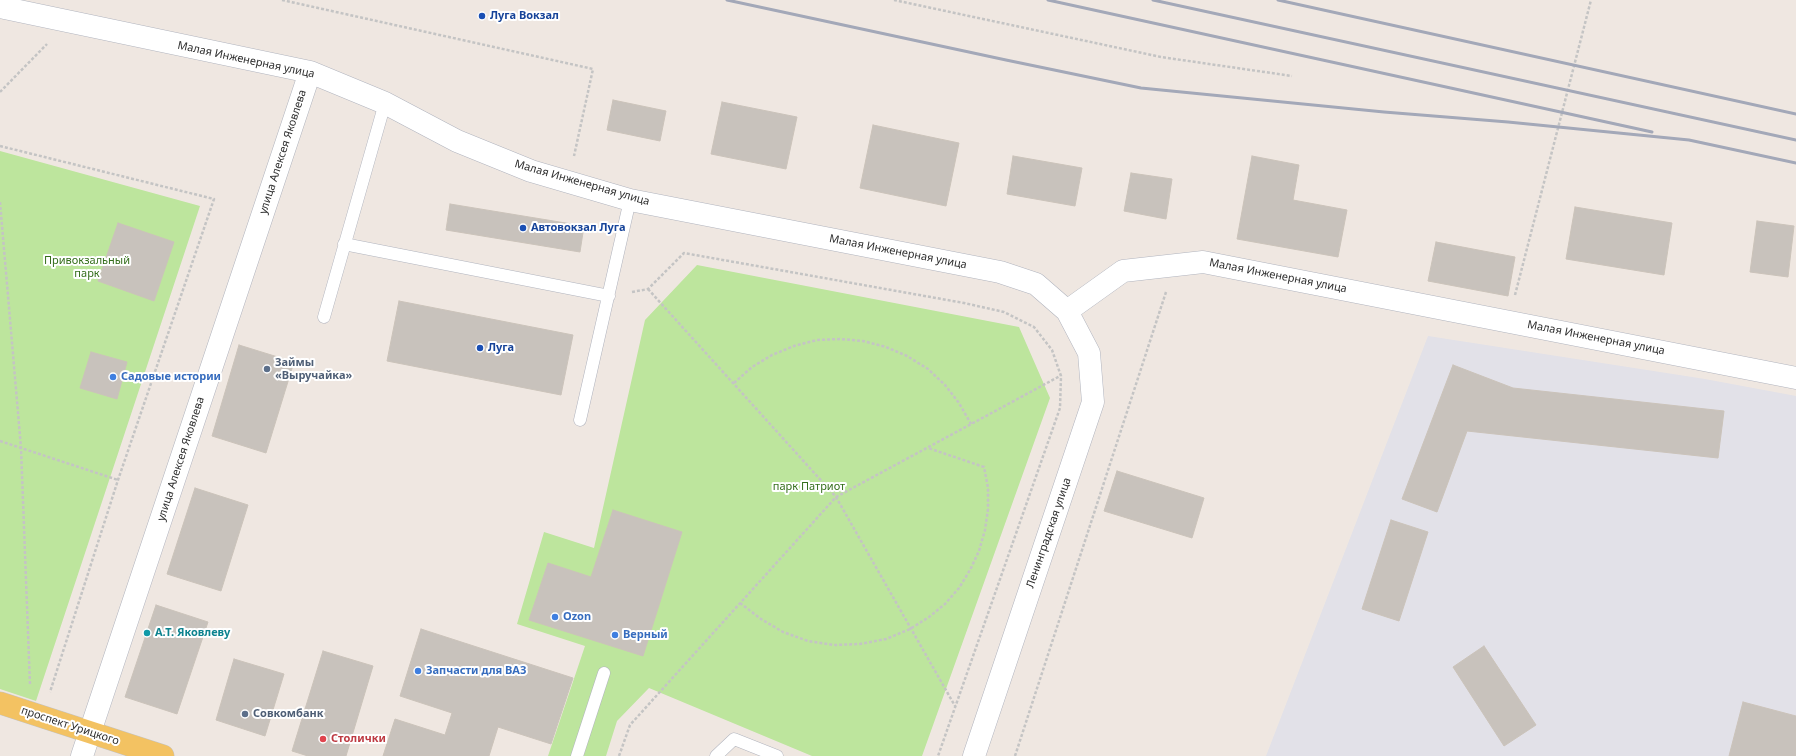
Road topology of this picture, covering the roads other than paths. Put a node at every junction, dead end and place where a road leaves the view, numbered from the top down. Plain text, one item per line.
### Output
1 (0, 7) edge
2 (310, 72) junction
3 (385, 103) junction
4 (630, 200) junction
5 (344, 244) junction
6 (609, 296) junction
7 (1067, 311) junction
8 (324, 317) dead end
9 (1796, 378) edge
10 (580, 420) dead end
11 (604, 673) dead end
12 (0, 703) edge
13 (90, 732) junction
14 (82, 756) edge
15 (163, 756) edge
16 (577, 756) edge
17 (716, 756) edge
18 (777, 756) edge
19 (974, 756) edge

1 - 2 street, Малая Инженерная улица
2 - 3 street, Малая Инженерная улица
2 - 13 street, улица Алексея Яковлева
3 - 4 street, Малая Инженерная улица
3 - 5 lane
4 - 6 lane
4 - 7 street, Малая Инженерная улица
5 - 6 lane
5 - 8 lane
6 - 10 lane
7 - 9 street, Малая Инженерная улица
7 - 19 street, Ленинградская улица
11 - 16 lane
12 - 13 main road, проспект Урицкого
13 - 14 street, улица Алексея Яковлева
13 - 15 main road, проспект Урицкого
17 - 18 lane

